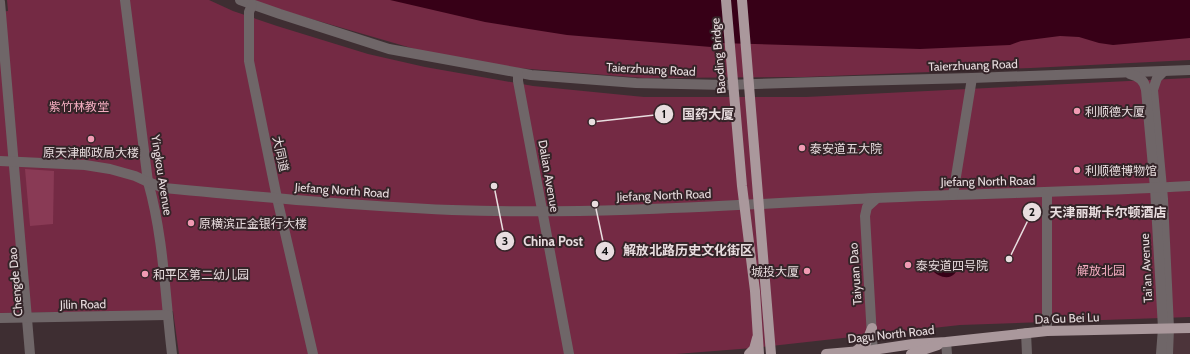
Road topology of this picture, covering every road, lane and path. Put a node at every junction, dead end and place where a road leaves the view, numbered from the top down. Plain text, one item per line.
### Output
1 (125, 0) edge
2 (240, 0) edge
3 (726, 0) edge
4 (742, 0) edge
5 (0, 2) edge
6 (252, 4) junction
7 (0, 6) edge
8 (1190, 70) edge
9 (1164, 71) junction
10 (1127, 72) junction
11 (518, 73) junction
12 (972, 78) junction
13 (0, 161) edge
14 (13, 161) junction
15 (1152, 165) junction
16 (148, 182) junction
17 (757, 184) junction
18 (1190, 186) edge
19 (1159, 188) junction
20 (1130, 189) junction
21 (1047, 193) junction
22 (953, 195) junction
23 (277, 198) junction
24 (877, 198) junction
25 (779, 203) junction
26 (745, 204) junction
27 (759, 204) junction
28 (542, 211) junction
29 (167, 315) junction
30 (0, 318) edge
31 (29, 318) junction
32 (872, 328) junction
33 (1166, 328) junction
34 (1190, 328) edge
35 (1047, 331) junction
36 (759, 333) junction
37 (1026, 333) junction
38 (946, 342) junction
39 (855, 352) junction
40 (873, 352) edge
41 (30, 354) edge
42 (35, 354) edge
43 (172, 354) edge
44 (313, 354) edge
45 (569, 354) edge
46 (749, 354) edge
47 (765, 354) edge
48 (826, 354) edge
49 (911, 354) edge
50 (947, 354) edge
51 (1027, 354) edge
52 (1161, 354) edge
53 (1168, 354) edge

1 - 16 street, Yingkou Avenue
2 - 6 street, Taierzhuang Road
3 - 26 main road, Baoding Bridge
4 - 17 main road
5 - 7 street
6 - 11 street, Taierzhuang Road
6 - 23 street, 大同道
7 - 14 street
8 - 9 street, Taierzhuang Road
9 - 10 street, Taierzhuang Road
9 - 19 street, Tai'an Avenue
10 - 12 street, Taierzhuang Road
10 - 15 street, Tai'an Avenue
11 - 12 street, Taierzhuang Road
11 - 28 street, Dalian Avenue
12 - 22 street
13 - 14 street, Jiefang North Road
14 - 16 street, Jiefang North Road
14 - 31 street
15 - 19 street, Tai'an Avenue
15 - 20 street
16 - 23 street, Jiefang North Road
16 - 29 street, Yingkou Avenue
17 - 25 street
17 - 27 main road
18 - 19 street, Jiefang North Road
19 - 20 street, Jiefang North Road
19 - 33 street, Tai'an Avenue
20 - 21 street, Jiefang North Road
21 - 22 street, Jiefang North Road
21 - 35 street
22 - 24 street, Jiefang North Road
23 - 28 street, Jiefang North Road
23 - 44 street, 大同道
24 - 25 street, Jiefang North Road
24 - 32 street, Taiyuan Dao
25 - 27 street, Jiefang North Road
26 - 27 street, Jiefang North Road
26 - 28 street, Jiefang North Road
26 - 36 main road, Baoding Bridge
27 - 47 main road
28 - 45 street, Dalian Avenue
29 - 31 street, Jilin Road
29 - 43 street, Yingkou Avenue
30 - 31 street, Jilin Road
31 - 41 street
31 - 42 street, Chengde Dao
32 - 39 main road
32 - 40 street, Taiyuan Dao
33 - 34 main road, Da Gu Bei Lu
33 - 35 main road, Da Gu Bei Lu
33 - 52 street, Tai'an Avenue
33 - 53 street, Tai'an Avenue
35 - 37 main road, Da Gu Bei Lu
36 - 46 main road
36 - 47 main road, Baoding Bridge
37 - 38 main road, Da Gu Bei Lu
37 - 51 street
38 - 40 main road, Dagu North Road
38 - 49 main road, Dagu North Road
38 - 50 street
39 - 40 main road, Dagu North Road
39 - 48 main road, Dagu North Road

